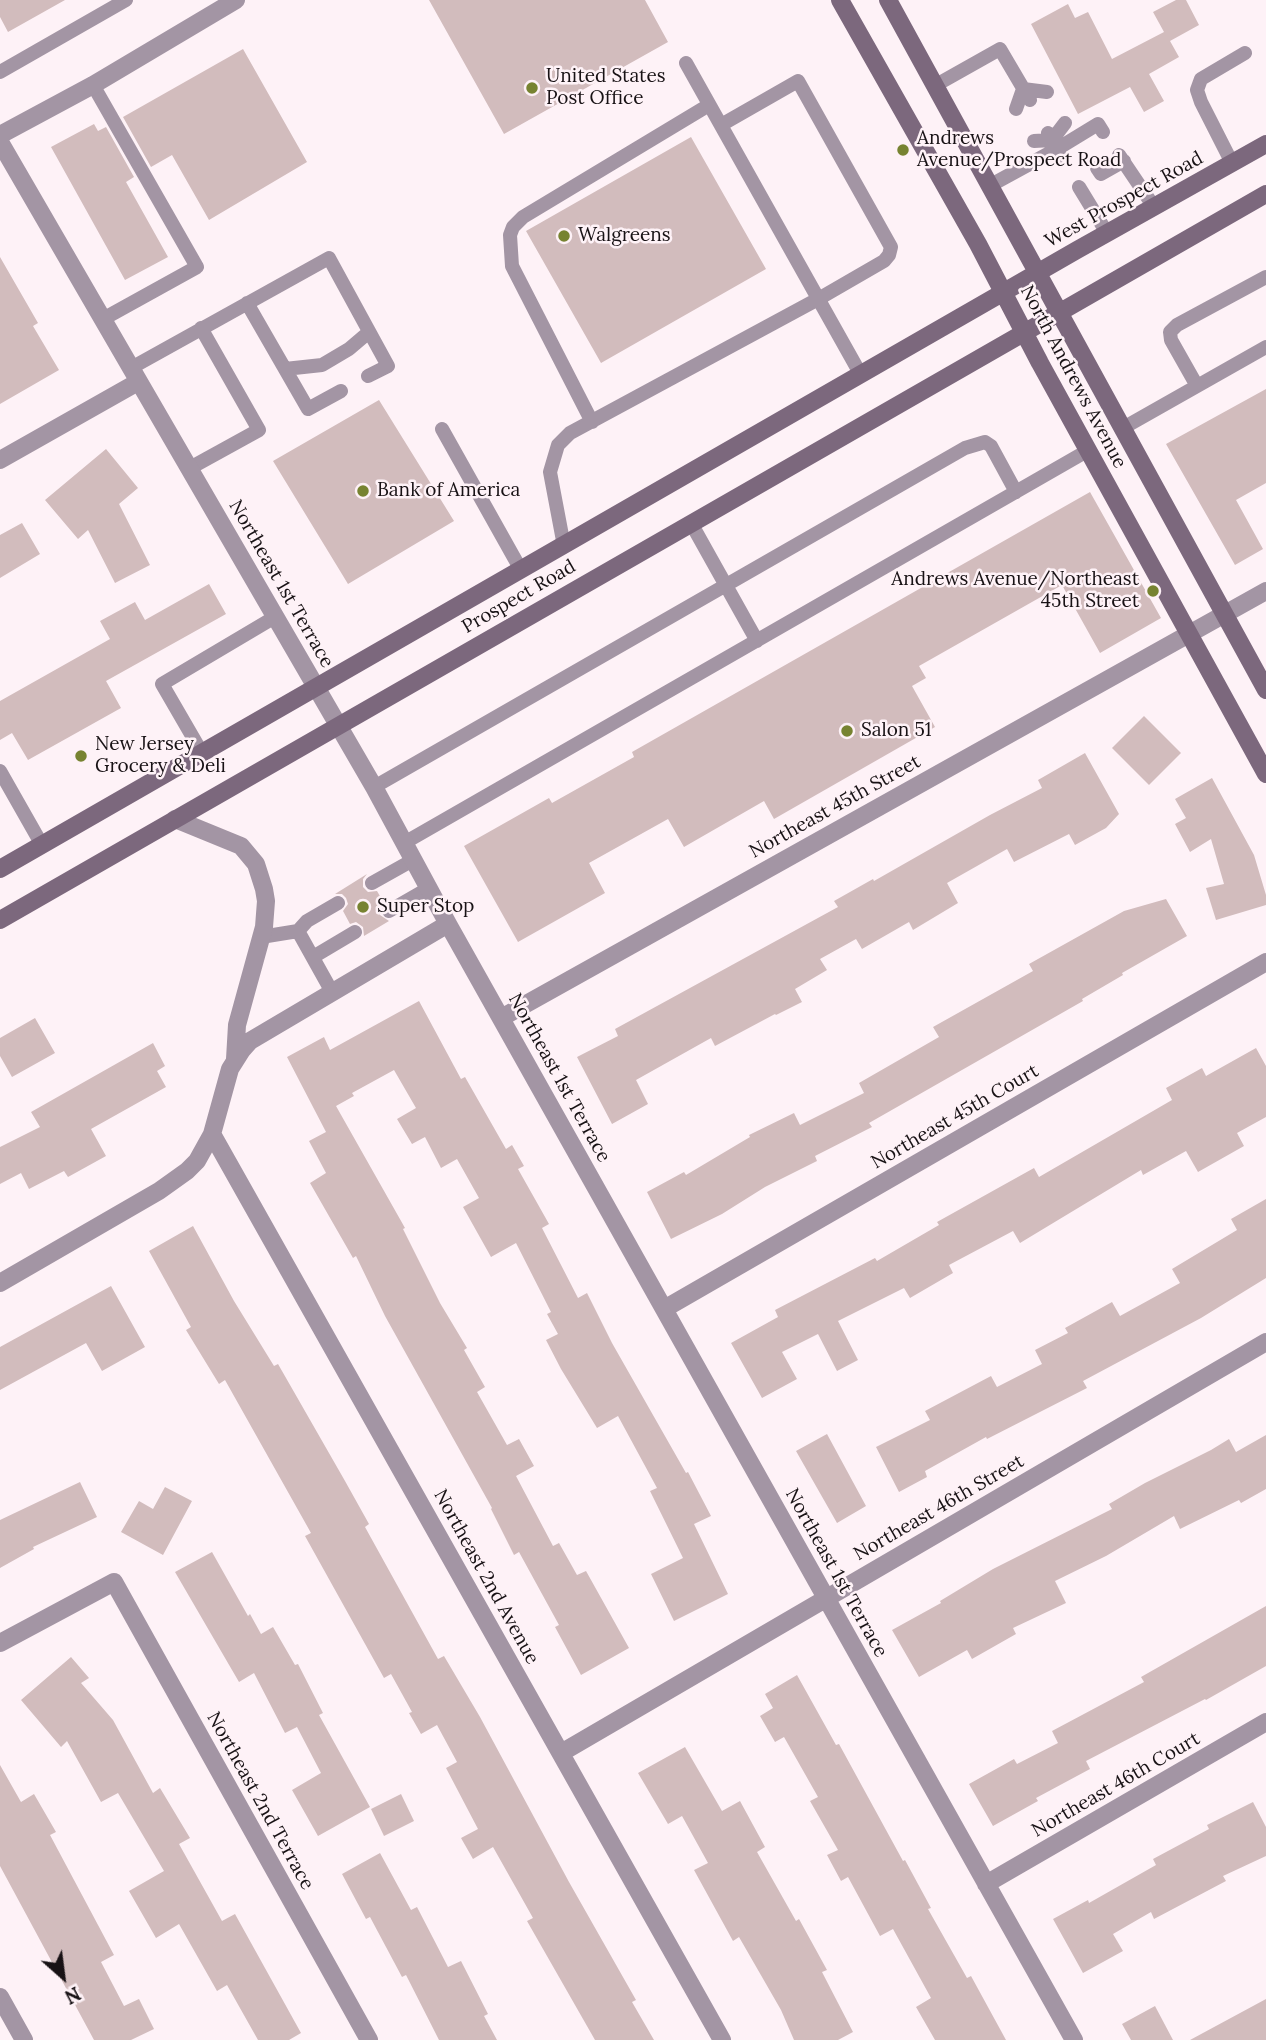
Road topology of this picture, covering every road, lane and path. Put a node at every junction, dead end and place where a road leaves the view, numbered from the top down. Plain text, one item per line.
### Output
1 (126, 0) edge
2 (236, 0) edge
3 (840, 0) edge
4 (888, 0) edge
5 (1245, 52) dead end
6 (686, 63) dead end
7 (0, 72) edge
8 (93, 85) junction
9 (936, 85) junction
10 (1047, 92) dead end
11 (1026, 95) junction
12 (709, 105) junction
13 (1016, 109) dead end
14 (1065, 123) dead end
15 (721, 125) junction
16 (1103, 132) dead end
17 (0, 135) edge
18 (1034, 141) dead end
19 (0, 142) edge
20 (1266, 144) edge
21 (1054, 145) junction
22 (1232, 163) junction
23 (991, 185) junction
24 (1266, 194) edge
25 (1154, 207) junction
26 (1107, 233) junction
27 (1038, 272) junction
28 (1266, 277) edge
29 (1003, 292) junction
30 (820, 298) junction
31 (247, 303) junction
32 (1059, 312) junction
33 (103, 318) junction
34 (201, 328) junction
35 (369, 331) junction
36 (1024, 332) junction
37 (1266, 347) edge
38 (285, 369) junction
39 (135, 375) junction
40 (862, 375) junction
41 (368, 376) dead end
42 (1197, 386) junction
43 (341, 391) dead end
44 (592, 422) junction
45 (1123, 428) junction
46 (442, 429) dead end
47 (1087, 451) junction
48 (0, 460) edge
49 (190, 468) junction
50 (1016, 492) junction
51 (691, 523) junction
52 (564, 546) junction
53 (521, 570) junction
54 (726, 586) junction
55 (1266, 591) edge
56 (1224, 615) junction
57 (275, 617) junction
58 (1190, 634) junction
59 (757, 640) junction
60 (316, 687) junction
61 (1266, 690) edge
62 (338, 726) junction
63 (202, 753) junction
64 (0, 771) edge
65 (1266, 774) edge
66 (374, 787) junction
67 (176, 819) junction
68 (404, 843) junction
69 (42, 845) junction
70 (413, 860) junction
71 (0, 869) edge
72 (372, 883) dead end
73 (429, 888) junction
74 (338, 903) dead end
75 (389, 911) dead end
76 (0, 920) edge
77 (448, 924) junction
78 (298, 931) junction
79 (355, 932) dead end
80 (261, 937) junction
81 (313, 957) junction
82 (1266, 962) edge
83 (332, 992) junction
84 (501, 1018) junction
85 (236, 1059) junction
86 (212, 1134) junction
87 (0, 1283) edge
88 (664, 1309) junction
89 (1266, 1342) edge
90 (826, 1597) junction
91 (0, 1643) edge
92 (1266, 1722) edge
93 (561, 1753) junction
94 (986, 1884) junction
95 (0, 1997) edge
96 (24, 2040) edge
97 (369, 2040) edge
98 (722, 2040) edge
99 (1074, 2040) edge

1 - 7 lane
2 - 8 street
3 - 29 main road, North Andrews Avenue
4 - 9 main road, North Andrews Avenue
5 - 22 lane
6 - 12 lane
8 - 17 street
8 - 33 lane
9 - 11 lane
9 - 23 main road, North Andrews Avenue
10 - 11 lane
11 - 13 lane
12 - 15 lane
12 - 44 lane
14 - 21 lane
15 - 30 lane
15 - 30 lane
16 - 21 lane
18 - 21 lane
19 - 33 street, Northeast 1st Terrace
20 - 22 main road, West Prospect Road
21 - 23 lane
22 - 25 main road, West Prospect Road
23 - 27 main road, North Andrews Avenue
24 - 32 main road
25 - 26 main road, West Prospect Road
25 - 26 lane
26 - 27 main road, West Prospect Road
27 - 29 main road, West Prospect Road
27 - 32 main road, North Andrews Avenue
28 - 42 lane
29 - 36 main road, North Andrews Avenue
29 - 40 main road, Prospect Road
30 - 40 lane
30 - 44 lane
31 - 34 lane
31 - 35 lane
31 - 38 lane
32 - 36 main road, Prospect Road
32 - 45 main road, North Andrews Avenue
33 - 39 street, Northeast 1st Terrace
34 - 39 lane
34 - 49 lane
35 - 38 lane
35 - 41 lane
36 - 47 main road, North Andrews Avenue
36 - 51 main road, Prospect Road
37 - 42 lane
38 - 43 lane
39 - 48 street
39 - 49 street, Northeast 1st Terrace
40 - 52 main road, Prospect Road
42 - 45 lane
44 - 52 lane
45 - 56 main road, North Andrews Avenue
46 - 53 lane
47 - 50 lane
47 - 58 main road, North Andrews Avenue
49 - 57 street, Northeast 1st Terrace
50 - 54 lane
50 - 59 lane
51 - 54 lane
51 - 62 main road, Prospect Road
52 - 53 main road, Prospect Road
53 - 60 main road, Prospect Road
54 - 59 lane
54 - 66 lane
55 - 56 street, Northeast 45th Street
56 - 58 street, Northeast 45th Street
56 - 61 main road, North Andrews Avenue
57 - 60 street, Northeast 1st Terrace
57 - 63 lane
58 - 65 main road, North Andrews Avenue
58 - 84 street, Northeast 45th Street
59 - 68 lane
60 - 62 street, Northeast 1st Terrace
60 - 63 main road, Prospect Road
62 - 66 street, Northeast 1st Terrace
62 - 67 main road, Prospect Road
63 - 69 main road, Prospect Road
64 - 69 lane
66 - 68 street, Northeast 1st Terrace
67 - 76 main road, Prospect Road
67 - 80 street
68 - 70 street, Northeast 1st Terrace
69 - 71 main road, Prospect Road
70 - 72 lane
70 - 73 street, Northeast 1st Terrace
73 - 75 lane
73 - 77 street, Northeast 1st Terrace
74 - 78 lane
77 - 83 street
77 - 84 street, Northeast 1st Terrace
78 - 80 lane
78 - 81 lane
79 - 81 lane
80 - 85 street
81 - 83 lane
82 - 88 street, Northeast 45th Court
83 - 85 street
84 - 88 street, Northeast 1st Terrace
85 - 86 street
86 - 87 street
86 - 93 street, Northeast 2nd Avenue
88 - 90 street, Northeast 1st Terrace
89 - 90 street, Northeast 46th Street
90 - 93 street, Northeast 46th Street
90 - 94 street, Northeast 1st Terrace
91 - 97 street, Northeast 2nd Terrace
92 - 94 street, Northeast 46th Court
93 - 98 street, Northeast 2nd Avenue
94 - 99 street, Northeast 1st Terrace
95 - 96 street

